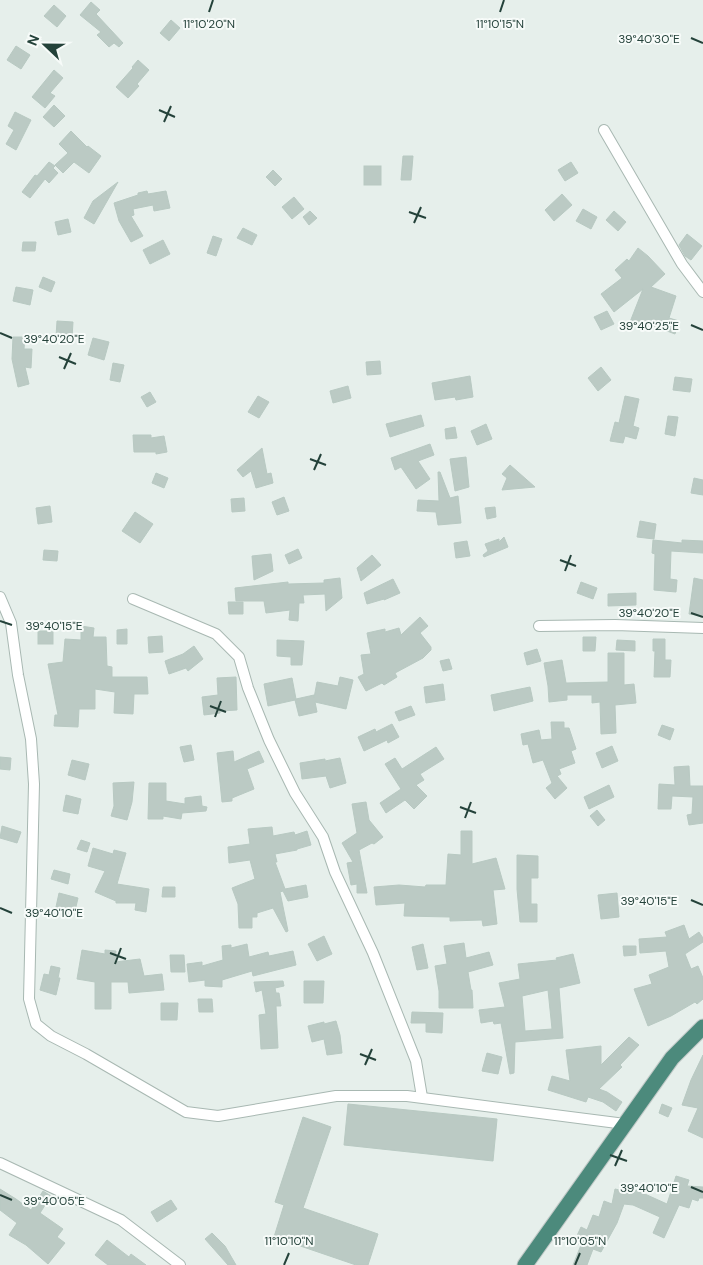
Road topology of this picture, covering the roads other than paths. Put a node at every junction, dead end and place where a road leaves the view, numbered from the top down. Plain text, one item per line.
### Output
1 (604, 130) dead end
2 (703, 292) edge
3 (0, 598) edge
4 (133, 599) dead end
5 (539, 626) dead end
6 (703, 628) edge
7 (703, 1027) edge
8 (422, 1097) junction
9 (625, 1124) junction
10 (0, 1162) edge
11 (180, 1265) edge
12 (525, 1265) edge

1 - 2 street
3 - 8 street
4 - 8 street
5 - 6 street
7 - 9 highway
8 - 9 street
9 - 12 highway
10 - 11 street

